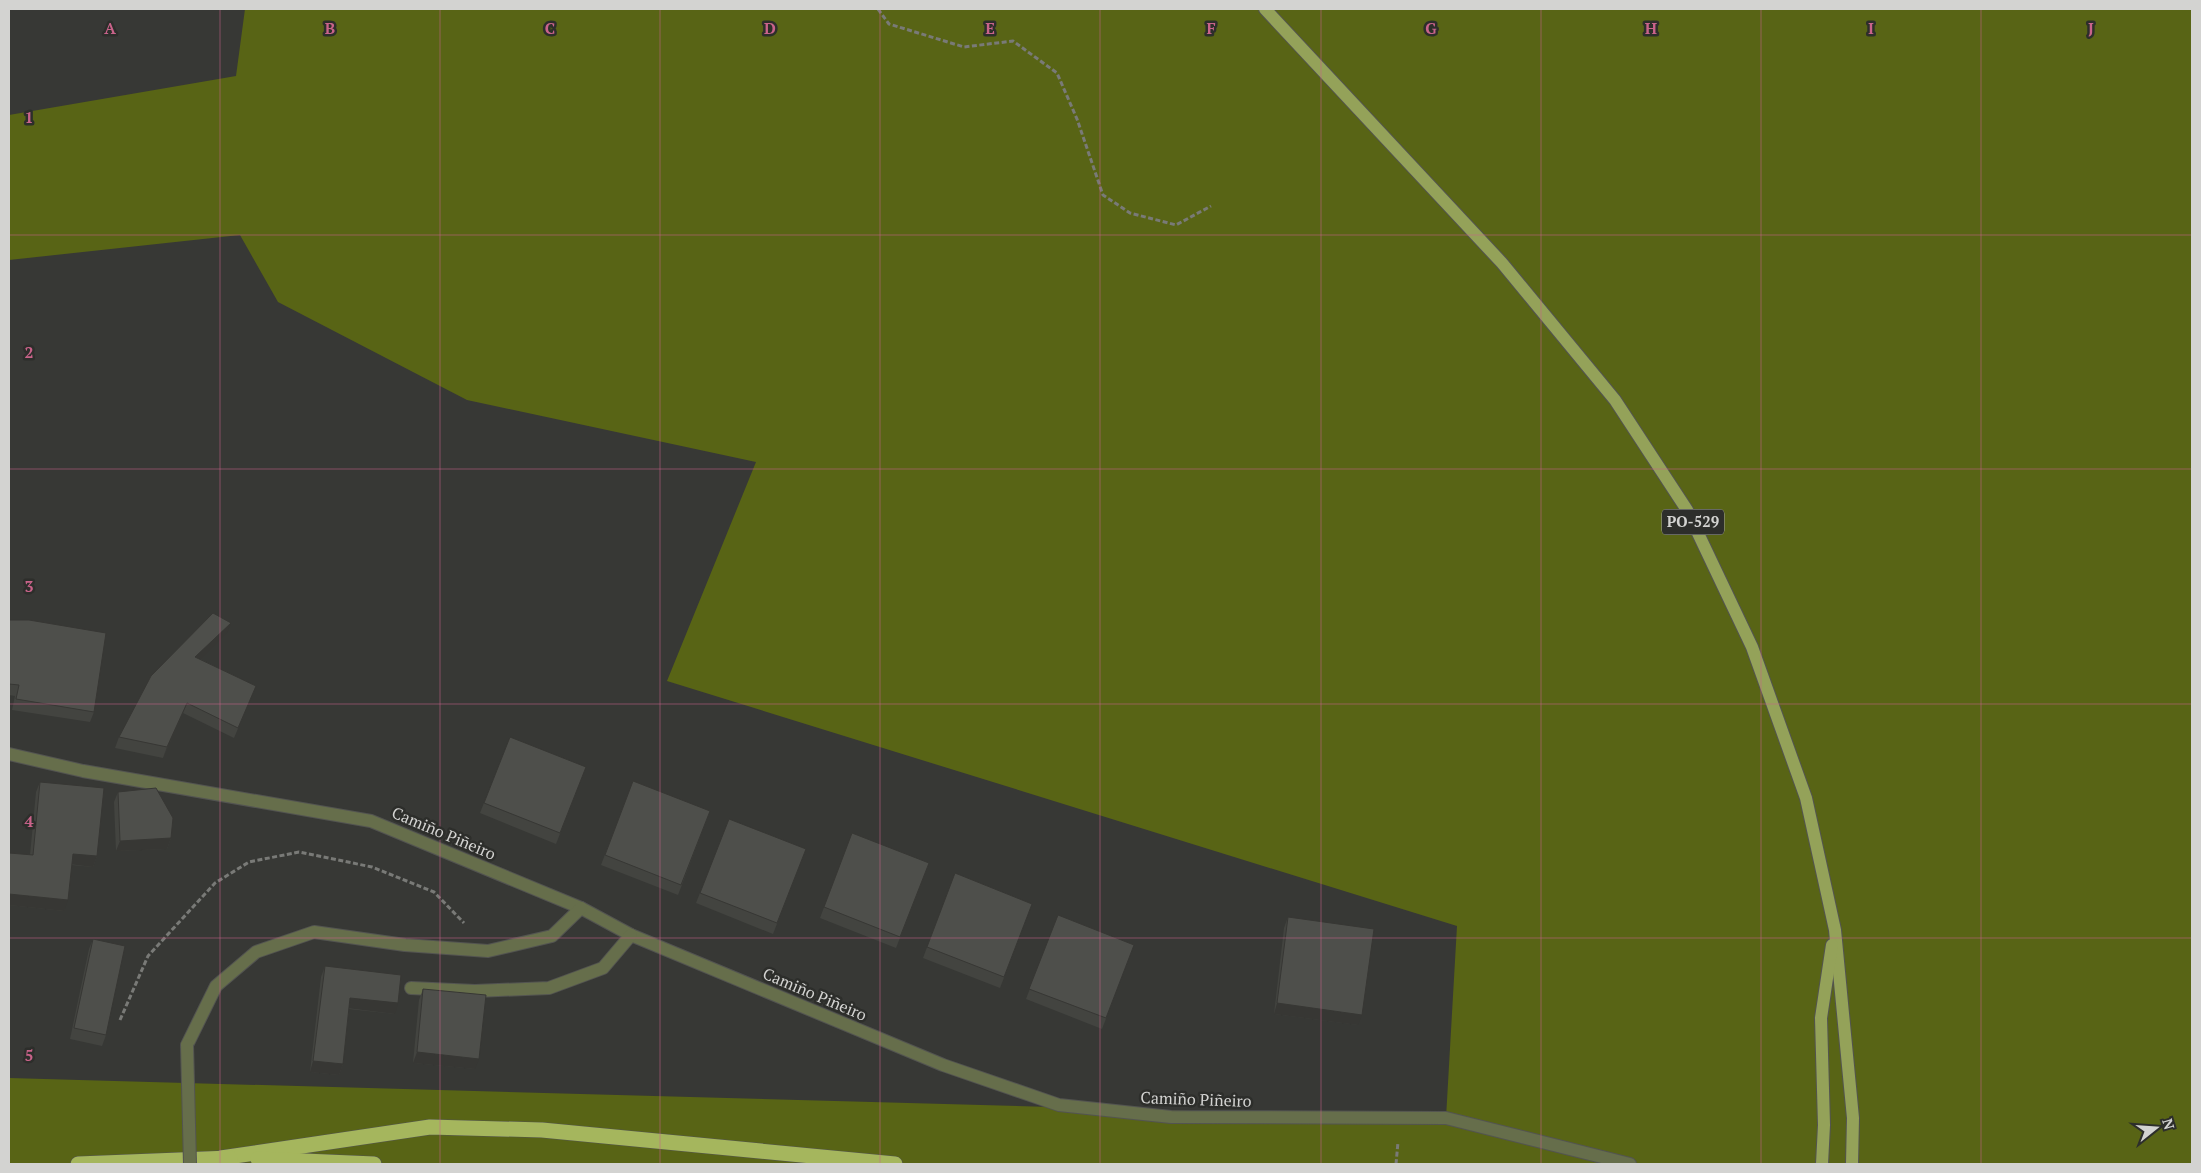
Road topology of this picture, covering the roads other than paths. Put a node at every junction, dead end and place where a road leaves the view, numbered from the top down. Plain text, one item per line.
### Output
1 (1265, 9) edge
2 (9, 754) edge
3 (581, 908) junction
4 (1835, 930) junction
5 (631, 935) junction
6 (411, 988) dead end
7 (221, 1158) junction
8 (78, 1164) edge
9 (190, 1164) edge
10 (251, 1164) edge
11 (374, 1164) edge
12 (895, 1164) edge
13 (1630, 1164) edge
14 (1822, 1164) edge
15 (1852, 1164) edge

1 - 4 main road, PO-529
2 - 3 street, Camiño Piñeiro
3 - 5 street, Camiño Piñeiro
3 - 9 street, bridge
4 - 14 main road
4 - 15 main road, PO-529
5 - 6 street
5 - 13 street, Camiño Piñeiro
7 - 8 highway
7 - 10 highway
7 - 11 highway
7 - 12 highway

